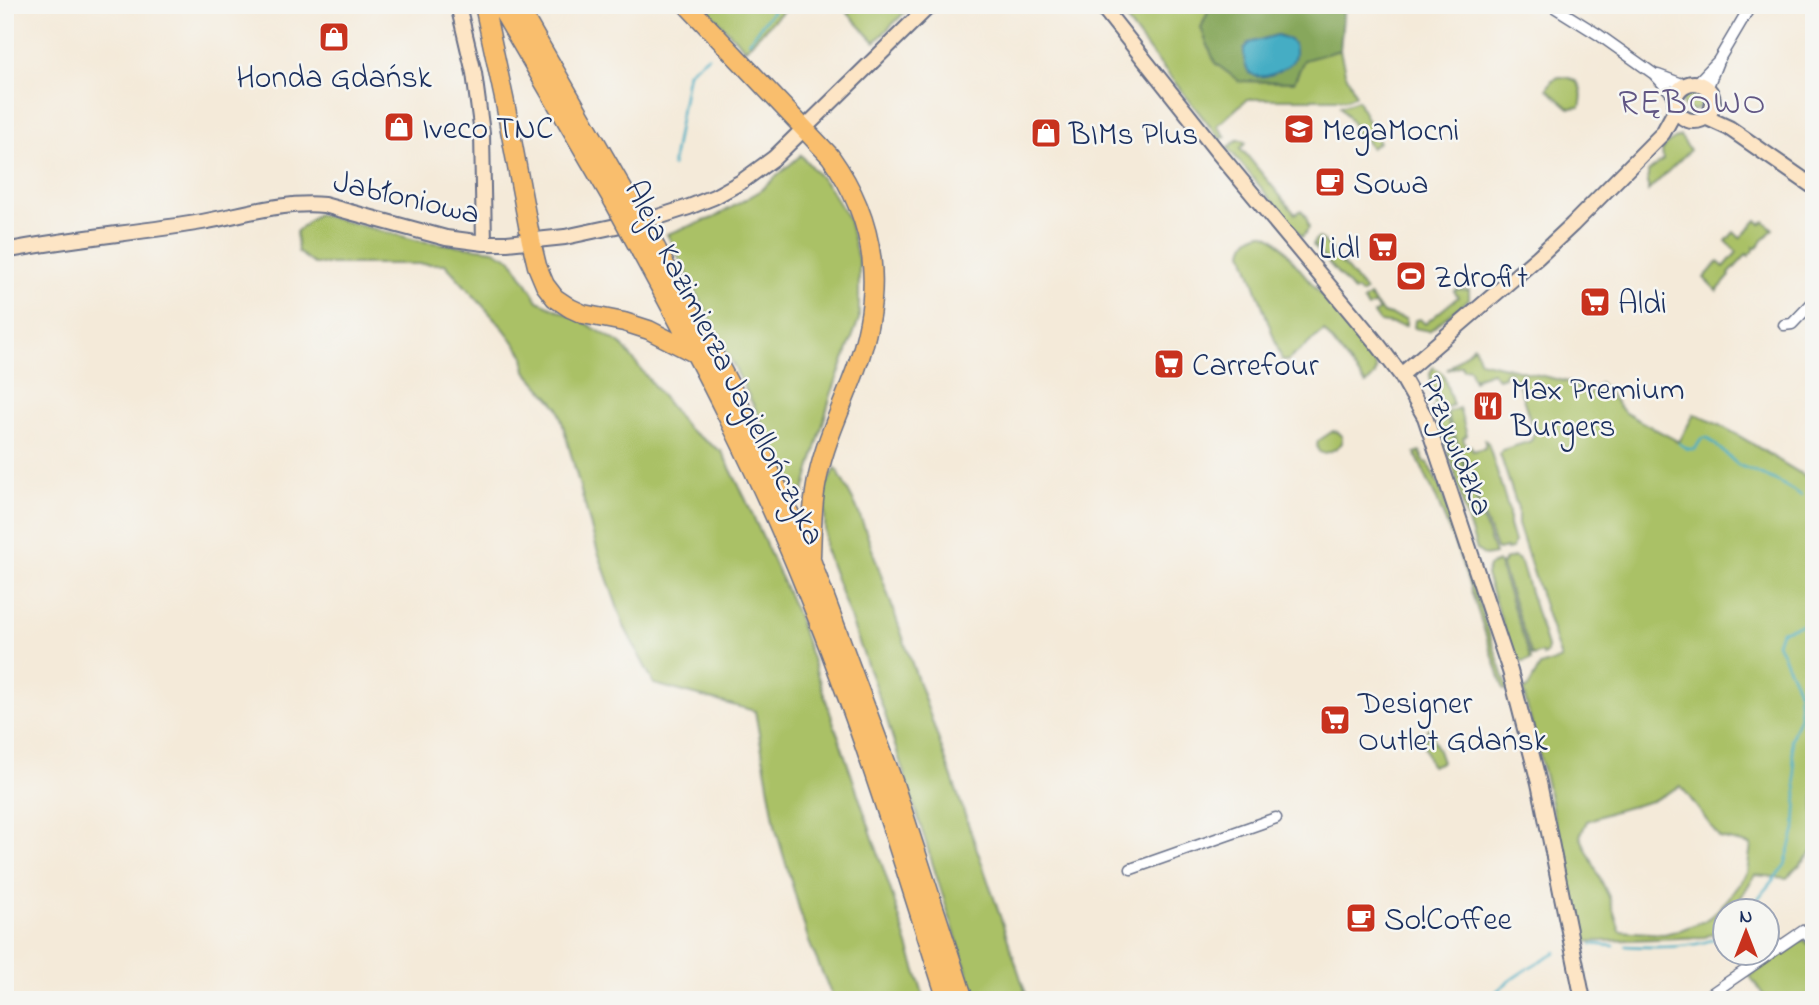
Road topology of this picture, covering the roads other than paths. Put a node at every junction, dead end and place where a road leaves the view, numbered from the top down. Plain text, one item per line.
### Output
1 (458, 5) edge
2 (484, 5) edge
3 (499, 5) edge
4 (517, 5) edge
5 (687, 5) edge
6 (930, 5) edge
7 (1101, 5) edge
8 (1550, 5) edge
9 (1751, 5) edge
10 (1654, 74) junction
11 (1696, 86) junction
12 (1679, 108) junction
13 (1709, 111) junction
14 (804, 128) junction
15 (1814, 187) edge
16 (621, 201) junction
17 (531, 241) junction
18 (484, 243) junction
19 (649, 250) junction
20 (5, 251) edge
21 (1814, 300) edge
22 (1784, 326) dead end
23 (696, 354) junction
24 (1401, 375) junction
25 (811, 560) junction
26 (1276, 818) dead end
27 (1131, 869) dead end
28 (1809, 937) dead end
29 (947, 1000) edge
30 (964, 1000) edge
31 (1583, 1000) edge
32 (1702, 1000) edge

1 - 18 street
2 - 17 highway
3 - 16 highway, Aleja Kazimierza Jagiellończyka
4 - 16 highway, Aleja Kazimierza Jagiellończyka
5 - 14 highway
6 - 14 street, Jabłoniowa
7 - 24 street, Przywidzka
8 - 10 street
9 - 11 street
10 - 11 street
10 - 12 street
11 - 12 street
11 - 13 street
12 - 13 street
12 - 24 street
13 - 15 street
14 - 17 street, Jabłoniowa
14 - 25 highway
16 - 19 highway, Aleja Kazimierza Jagiellończyka, bridge
17 - 18 street, Jabłoniowa
17 - 23 highway
18 - 20 street, Jabłoniowa
19 - 23 highway, Aleja Kazimierza Jagiellończyka
19 - 25 highway, Aleja Kazimierza Jagiellończyka
21 - 22 street
23 - 29 highway, Aleja Kazimierza Jagiellończyka
24 - 31 street, Przywidzka
25 - 30 highway, Aleja Kazimierza Jagiellończyka
26 - 27 street
28 - 32 street

